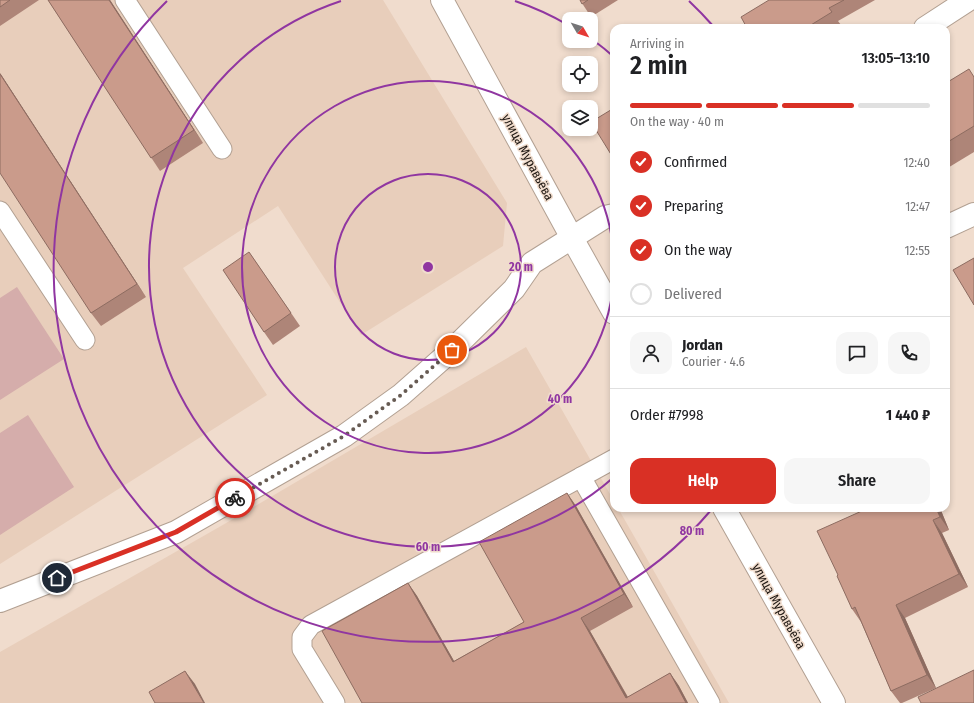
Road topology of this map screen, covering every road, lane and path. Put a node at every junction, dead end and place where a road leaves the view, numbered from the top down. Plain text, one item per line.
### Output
1 (125, 0) edge
2 (442, 0) edge
3 (968, 0) edge
4 (931, 24) edge
5 (222, 149) dead end
6 (0, 211) edge
7 (974, 214) edge
8 (610, 216) edge
9 (950, 225) edge
10 (572, 238) junction
11 (610, 306) edge
12 (85, 340) dead end
13 (610, 461) edge
14 (581, 477) junction
15 (726, 512) edge
16 (0, 601) edge
17 (335, 703) edge
18 (710, 703) edge
19 (834, 703) edge

1 - 5 lane
2 - 10 street, улица Муравьёва
3 - 4 street
6 - 12 lane
7 - 9 street
8 - 10 street
10 - 11 street, улица Муравьёва
10 - 16 street
13 - 14 lane
14 - 17 lane
14 - 18 lane
15 - 19 street, улица Муравьёва

